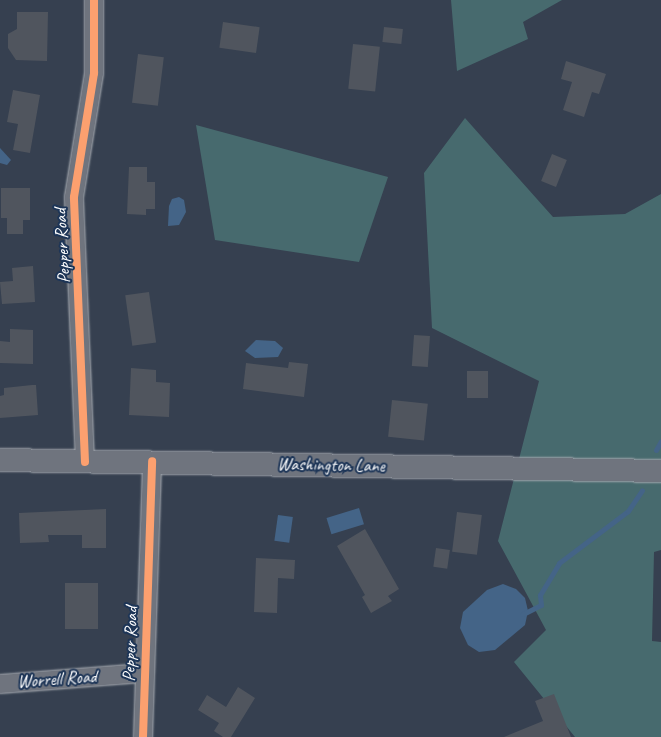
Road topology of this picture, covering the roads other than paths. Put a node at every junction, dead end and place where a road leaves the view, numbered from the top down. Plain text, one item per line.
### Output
1 (94, 0) edge
2 (0, 460) edge
3 (85, 462) junction
4 (152, 462) junction
5 (661, 471) edge
6 (144, 673) junction
7 (0, 684) edge
8 (143, 737) edge

1 - 3 street, Pepper Road
2 - 3 main road, Washington Lane
3 - 4 main road, Washington Lane
4 - 5 main road, Washington Lane
4 - 6 street, Pepper Road
6 - 7 street, Worrell Road
6 - 8 street, Pepper Road

